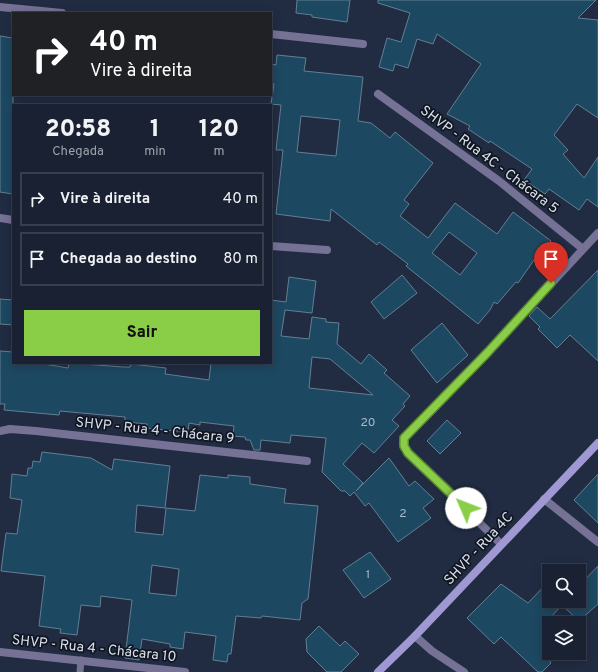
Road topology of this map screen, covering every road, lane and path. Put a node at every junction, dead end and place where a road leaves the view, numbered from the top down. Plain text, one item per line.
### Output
1 (0, 7) edge
2 (52, 12) edge
3 (272, 34) edge
4 (363, 44) dead end
5 (378, 94) dead end
6 (0, 218) edge
7 (12, 220) edge
8 (598, 233) edge
9 (272, 246) edge
10 (583, 248) junction
11 (327, 250) dead end
12 (0, 431) edge
13 (598, 443) edge
14 (307, 461) dead end
15 (544, 499) junction
16 (598, 542) edge
17 (501, 544) junction
18 (414, 636) junction
19 (0, 652) edge
20 (81, 660) junction
21 (80, 672) edge
22 (185, 672) edge
23 (378, 672) edge
24 (464, 672) edge

1 - 2 street
3 - 4 street
5 - 10 street, SHVP - Rua 4C - Chácara 5
6 - 7 street
8 - 10 street
9 - 11 street
10 - 17 street
12 - 14 street, SHVP - Rua 4 - Chácara 9
13 - 15 street, SHVP - Rua 4C
15 - 16 street
15 - 17 street, SHVP - Rua 4C
17 - 18 street, SHVP - Rua 4C
18 - 23 street, SHVP - Rua 4C
18 - 24 street
19 - 20 street, SHVP - Rua 4 - Chácara 10
20 - 21 lane
20 - 22 street, SHVP - Rua 4 - Chácara 10

